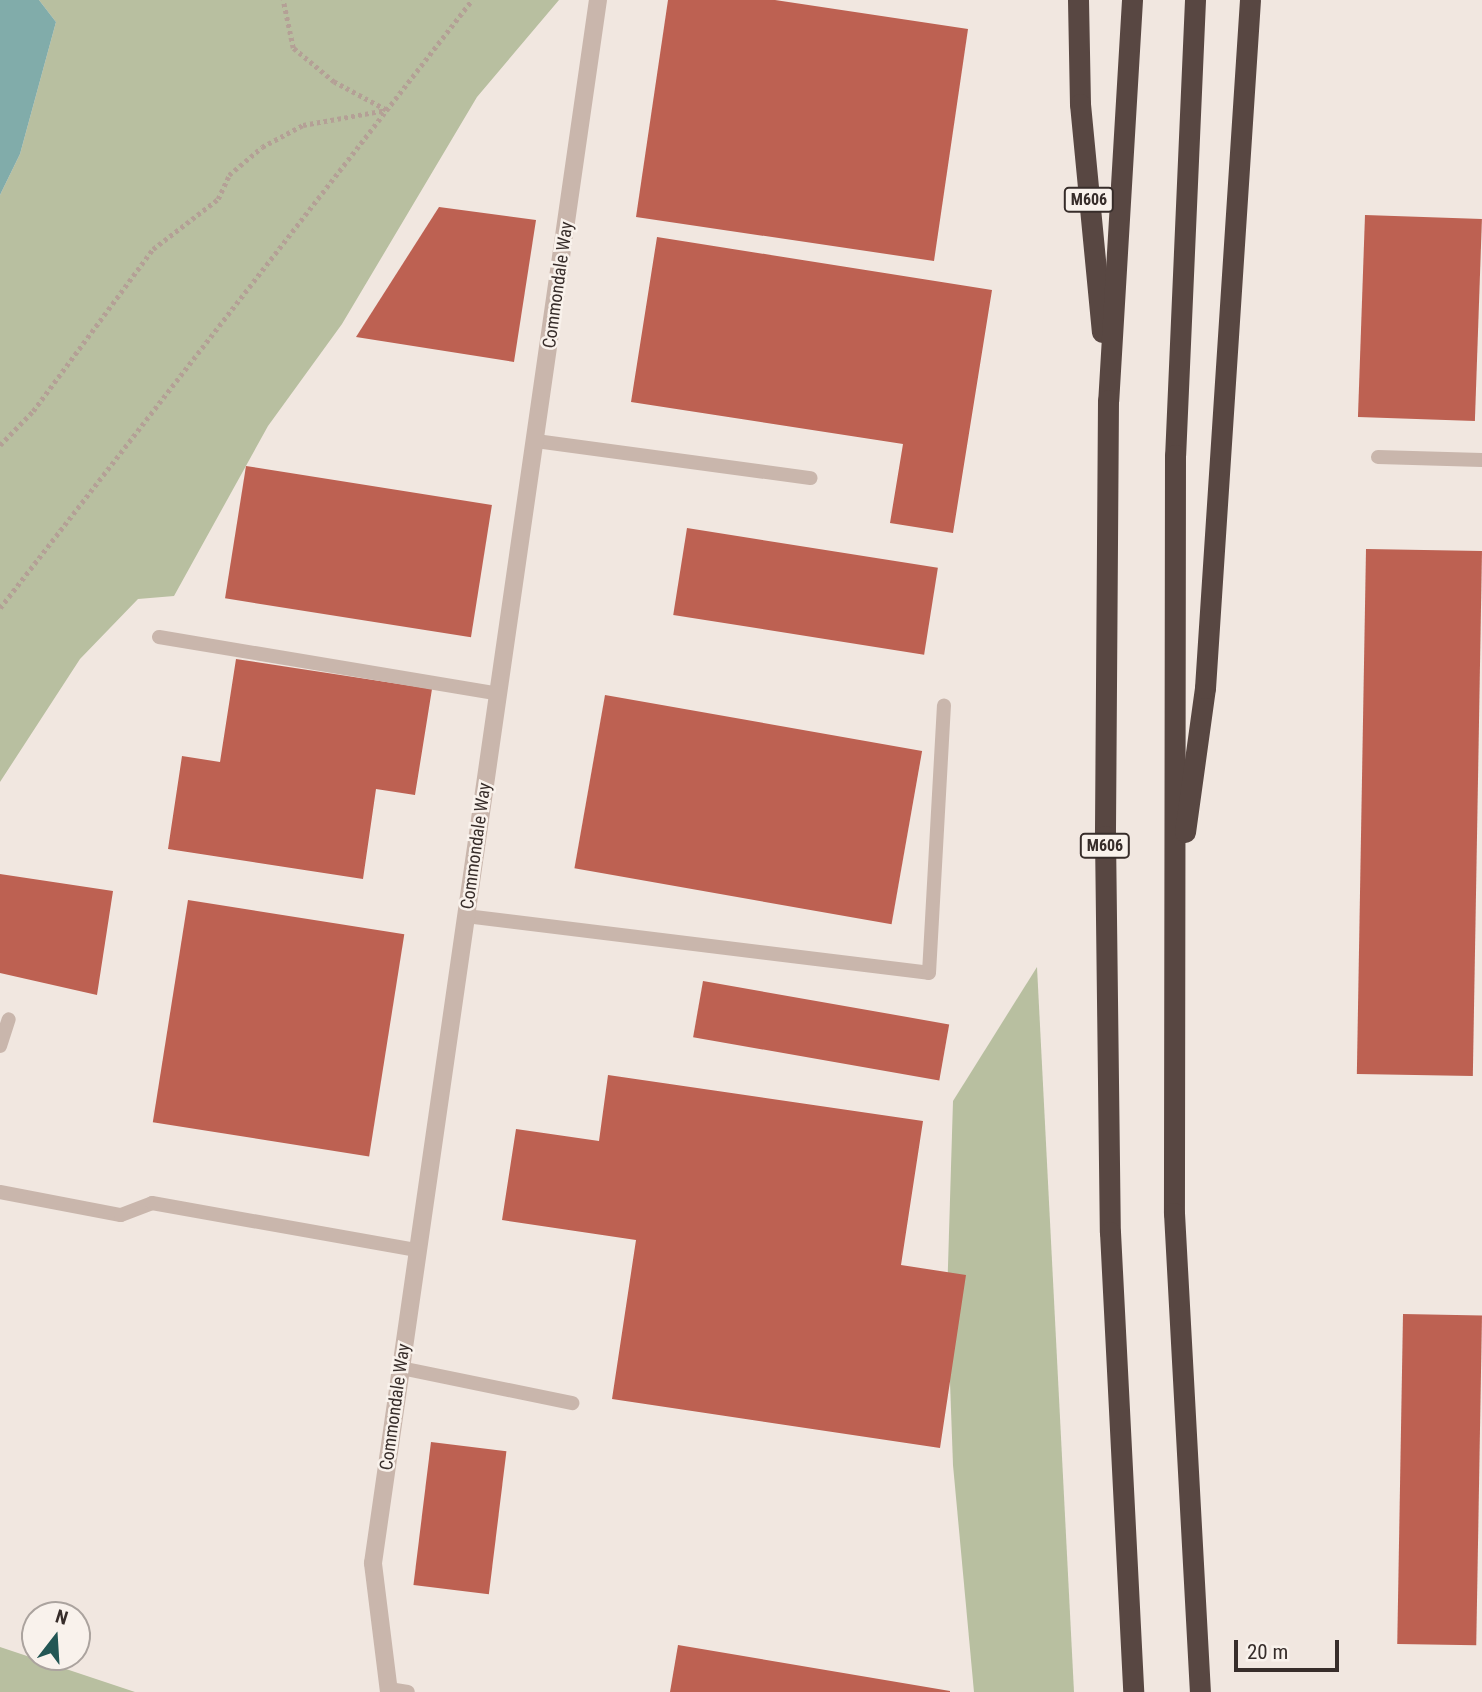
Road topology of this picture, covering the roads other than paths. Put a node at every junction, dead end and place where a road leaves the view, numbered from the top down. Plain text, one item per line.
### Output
1 (598, 0) edge
2 (1078, 0) edge
3 (1132, 0) edge
4 (1195, 0) edge
5 (1250, 0) edge
6 (1108, 400) junction
7 (536, 442) junction
8 (1378, 457) dead end
9 (1482, 460) edge
10 (811, 478) dead end
11 (159, 637) dead end
12 (499, 694) junction
13 (944, 705) dead end
14 (466, 916) junction
15 (1174, 916) junction
16 (9, 1019) dead end
17 (0, 1046) edge
18 (0, 1192) edge
19 (417, 1250) junction
20 (401, 1368) junction
21 (572, 1402) dead end
22 (389, 1691) edge
23 (408, 1692) edge
24 (1133, 1692) edge
25 (1200, 1692) edge

1 - 7 street, Commondale Way
2 - 6 highway, M606
3 - 6 highway, M606
4 - 15 highway
5 - 15 highway
6 - 24 highway, M606
7 - 10 lane
7 - 12 street, Commondale Way
8 - 9 lane
11 - 12 lane
12 - 14 street, Commondale Way
13 - 14 lane
14 - 19 street, Commondale Way
15 - 25 highway
16 - 17 lane
18 - 19 lane
19 - 20 street, Commondale Way
20 - 21 lane
20 - 22 street, Commondale Way
22 - 23 lane

